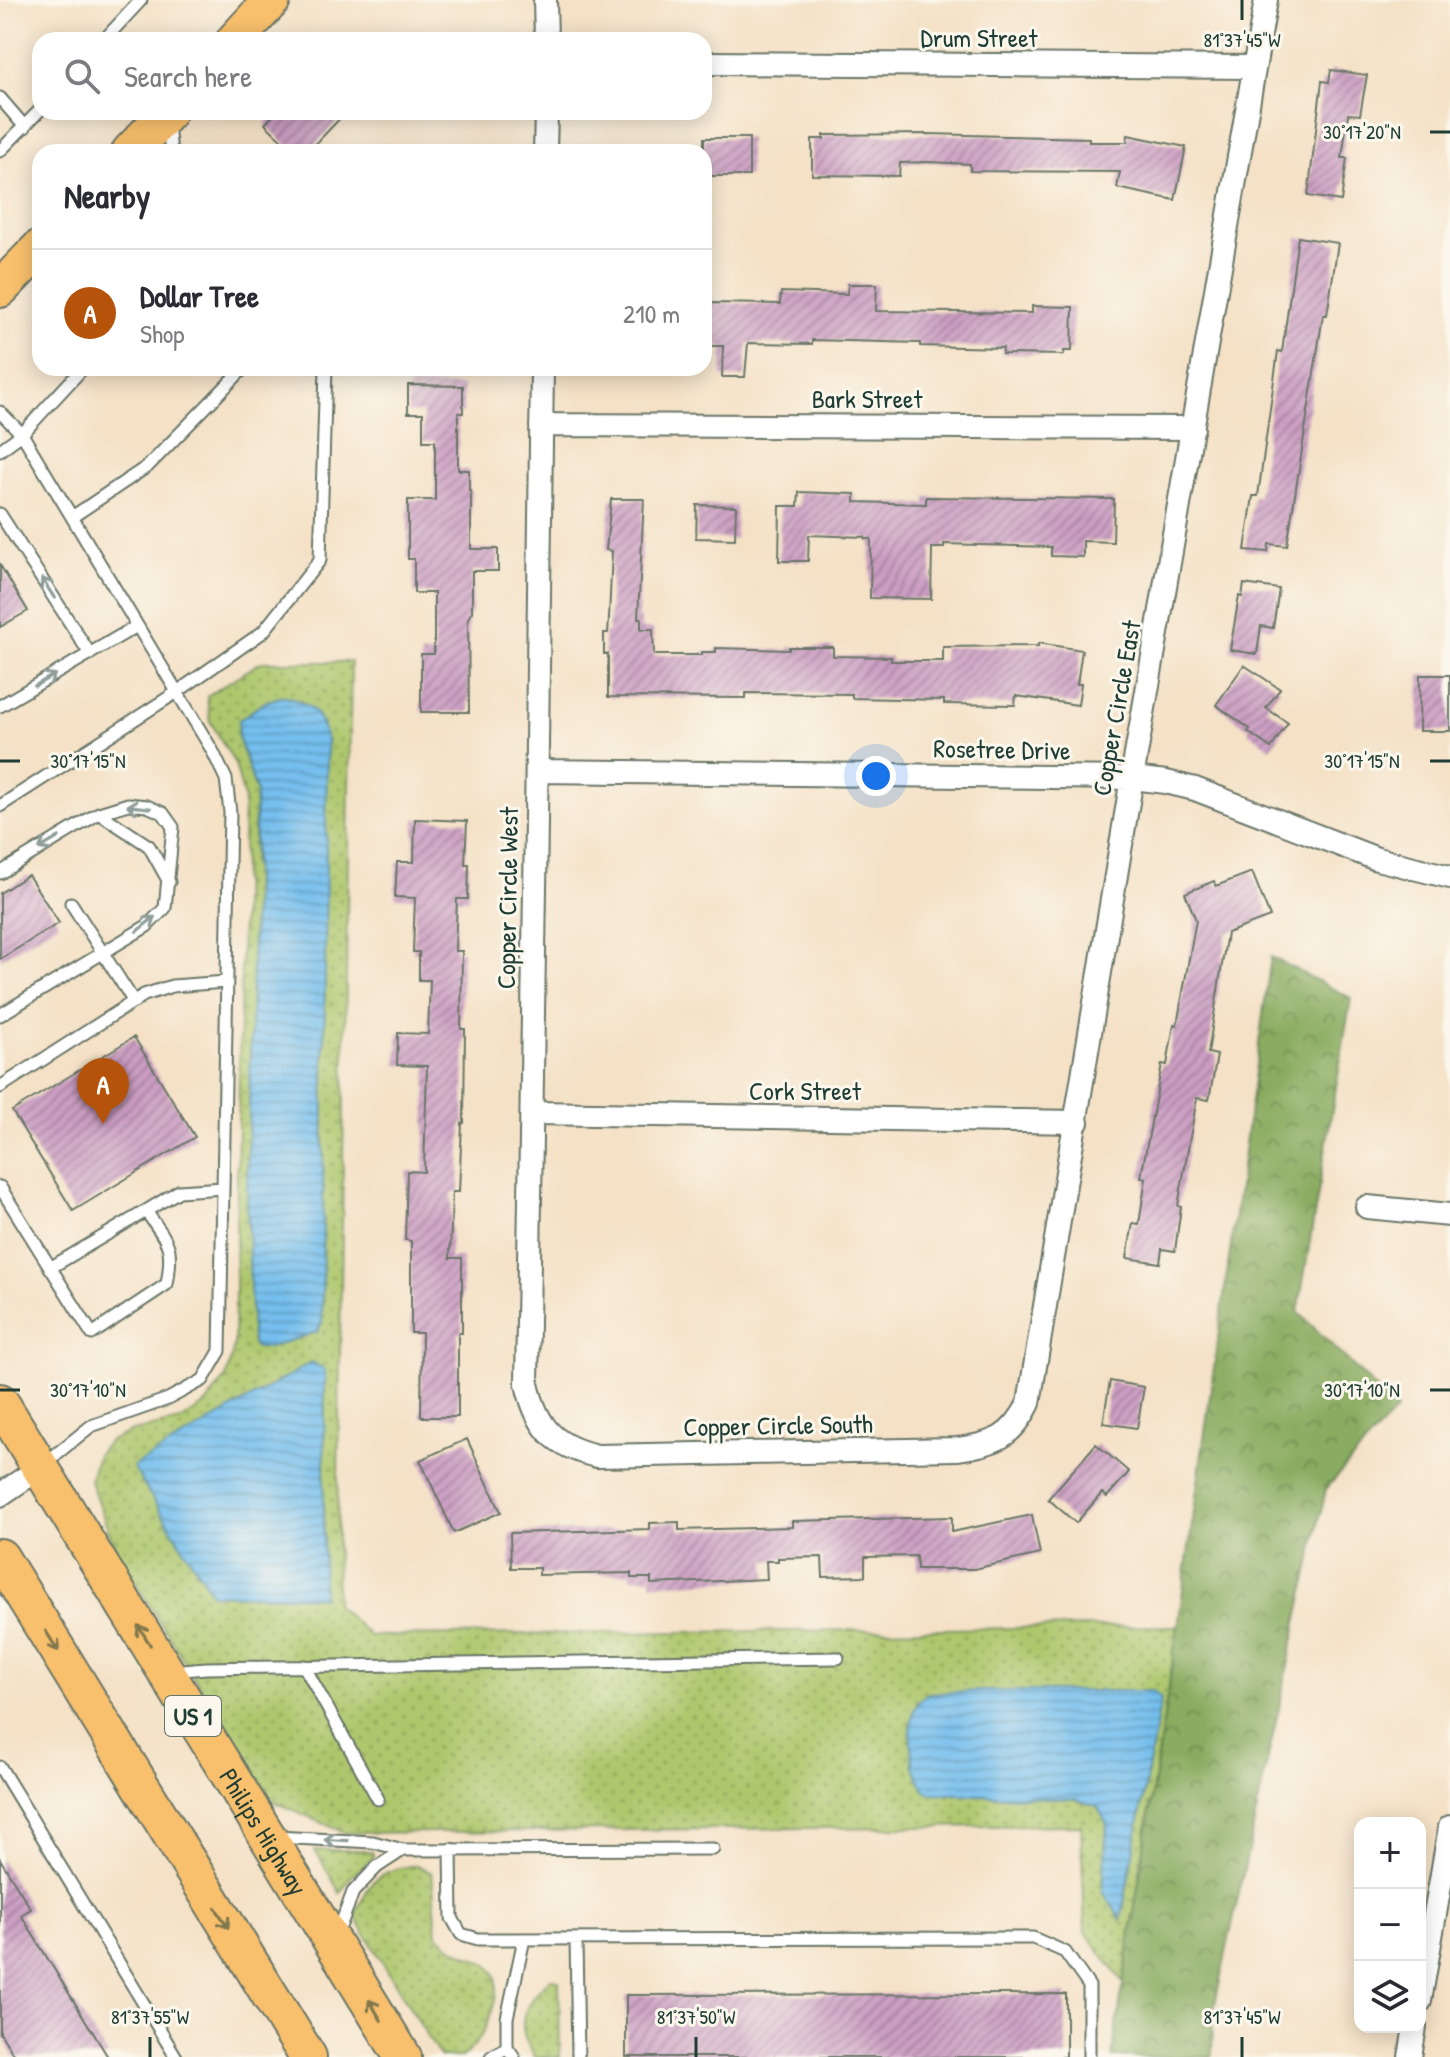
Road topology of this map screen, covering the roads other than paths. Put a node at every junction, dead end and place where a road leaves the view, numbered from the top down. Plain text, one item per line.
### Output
1 (141, 0) edge
2 (272, 0) edge
3 (545, 0) edge
4 (1266, 0) edge
5 (111, 32) edge
6 (242, 32) edge
7 (546, 32) edge
8 (712, 63) edge
9 (1254, 67) junction
10 (0, 98) edge
11 (32, 119) edge
12 (160, 120) edge
13 (169, 120) edge
14 (546, 120) edge
15 (25, 127) junction
16 (138, 144) edge
17 (170, 144) edge
18 (545, 144) edge
19 (0, 151) edge
20 (32, 256) edge
21 (0, 289) edge
22 (76, 376) edge
23 (236, 376) edge
24 (326, 376) edge
25 (542, 376) edge
26 (0, 412) edge
27 (541, 425) junction
28 (1193, 428) junction
29 (22, 434) junction
30 (0, 450) edge
31 (0, 514) edge
32 (72, 517) junction
33 (137, 626) junction
34 (90, 654) junction
35 (177, 692) junction
36 (0, 706) edge
37 (537, 771) junction
38 (1132, 778) junction
39 (0, 806) edge
40 (99, 813) junction
41 (0, 873) edge
42 (1450, 877) edge
43 (169, 882) junction
44 (71, 903) dead end
45 (103, 952) junction
46 (226, 982) junction
47 (134, 1002) junction
48 (0, 1015) edge
49 (0, 1087) edge
50 (534, 1113) junction
51 (1077, 1122) junction
52 (0, 1187) edge
53 (223, 1188) junction
54 (1367, 1207) dead end
55 (146, 1211) junction
56 (1450, 1215) edge
57 (50, 1268) junction
58 (0, 1402) edge
59 (1019, 1425) joint
60 (543, 1426) joint
61 (41, 1467) junction
62 (0, 1495) edge
63 (0, 1557) edge
64 (838, 1658) dead end
65 (304, 1666) junction
66 (166, 1672) junction
67 (0, 1767) edge
68 (378, 1799) dead end
69 (1450, 1827) edge
70 (267, 1836) junction
71 (451, 1849) junction
72 (713, 1849) dead end
73 (403, 1850) junction
74 (1442, 1918) edge
75 (524, 1939) junction
76 (576, 1939) junction
77 (334, 1945) junction
78 (1426, 1978) edge
79 (1414, 2033) edge
80 (510, 2052) edge
81 (176, 2057) edge
82 (308, 2057) edge
83 (403, 2057) edge
84 (491, 2057) edge
85 (578, 2057) edge
86 (1089, 2057) edge
87 (1410, 2057) edge

1 - 5 lane
2 - 6 main road
3 - 7 street
4 - 9 street, Copper Circle East
8 - 9 street, Drum Street
9 - 28 street, Copper Circle East
10 - 15 lane
11 - 15 lane
12 - 16 main road
13 - 17 lane
14 - 18 street
15 - 19 lane
20 - 21 main road
22 - 29 lane
23 - 32 lane
24 - 35 lane
25 - 27 street, Copper Circle West
26 - 29 lane
27 - 28 street, Bark Street
27 - 37 street, Copper Circle West
28 - 38 street, Copper Circle East
29 - 30 lane
29 - 32 lane
34 -> 31 lane
32 - 33 lane
33 - 34 lane
33 - 35 lane
36 -> 34 lane
35 - 39 lane
35 - 46 lane
37 - 38 street, Rosetree Drive
37 - 50 street, Copper Circle West
38 - 42 street, Rosetree Drive
38 - 51 street, Copper Circle East
40 -> 41 lane
40 - 43 lane
43 -> 40 lane
45 -> 43 lane
44 - 45 lane
45 - 47 lane
45 - 48 lane
46 - 47 lane
46 - 53 lane
47 - 49 lane
50 - 51 street, Cork Street
50 - 60 street, Copper Circle West
51 - 59 street, Copper Circle East
52 - 57 lane
53 - 55 lane
53 - 61 lane
54 - 56 street
55 - 57 lane
55 - 57 lane
58 - 61 main road, Philips Highway / US 1
59 - 60 street, Copper Circle South
61 - 62 street
66 -> 61 main road, Philips Highway / US 1
63 -> 82 main road
64 - 65 lane
65 - 66 lane
65 - 68 lane
66 - 70 main road, Philips Highway / US 1
67 - 81 lane
69 - 74 street
73 -> 70 lane
70 - 77 main road, Philips Highway / US 1
71 - 72 lane
71 - 73 lane
71 - 75 lane
73 - 77 lane
74 - 78 street
75 - 76 lane
75 - 80 lane
76 - 85 lane
76 - 86 lane
83 -> 77 main road, Philips Highway / US 1
79 - 87 street
80 - 84 lane

